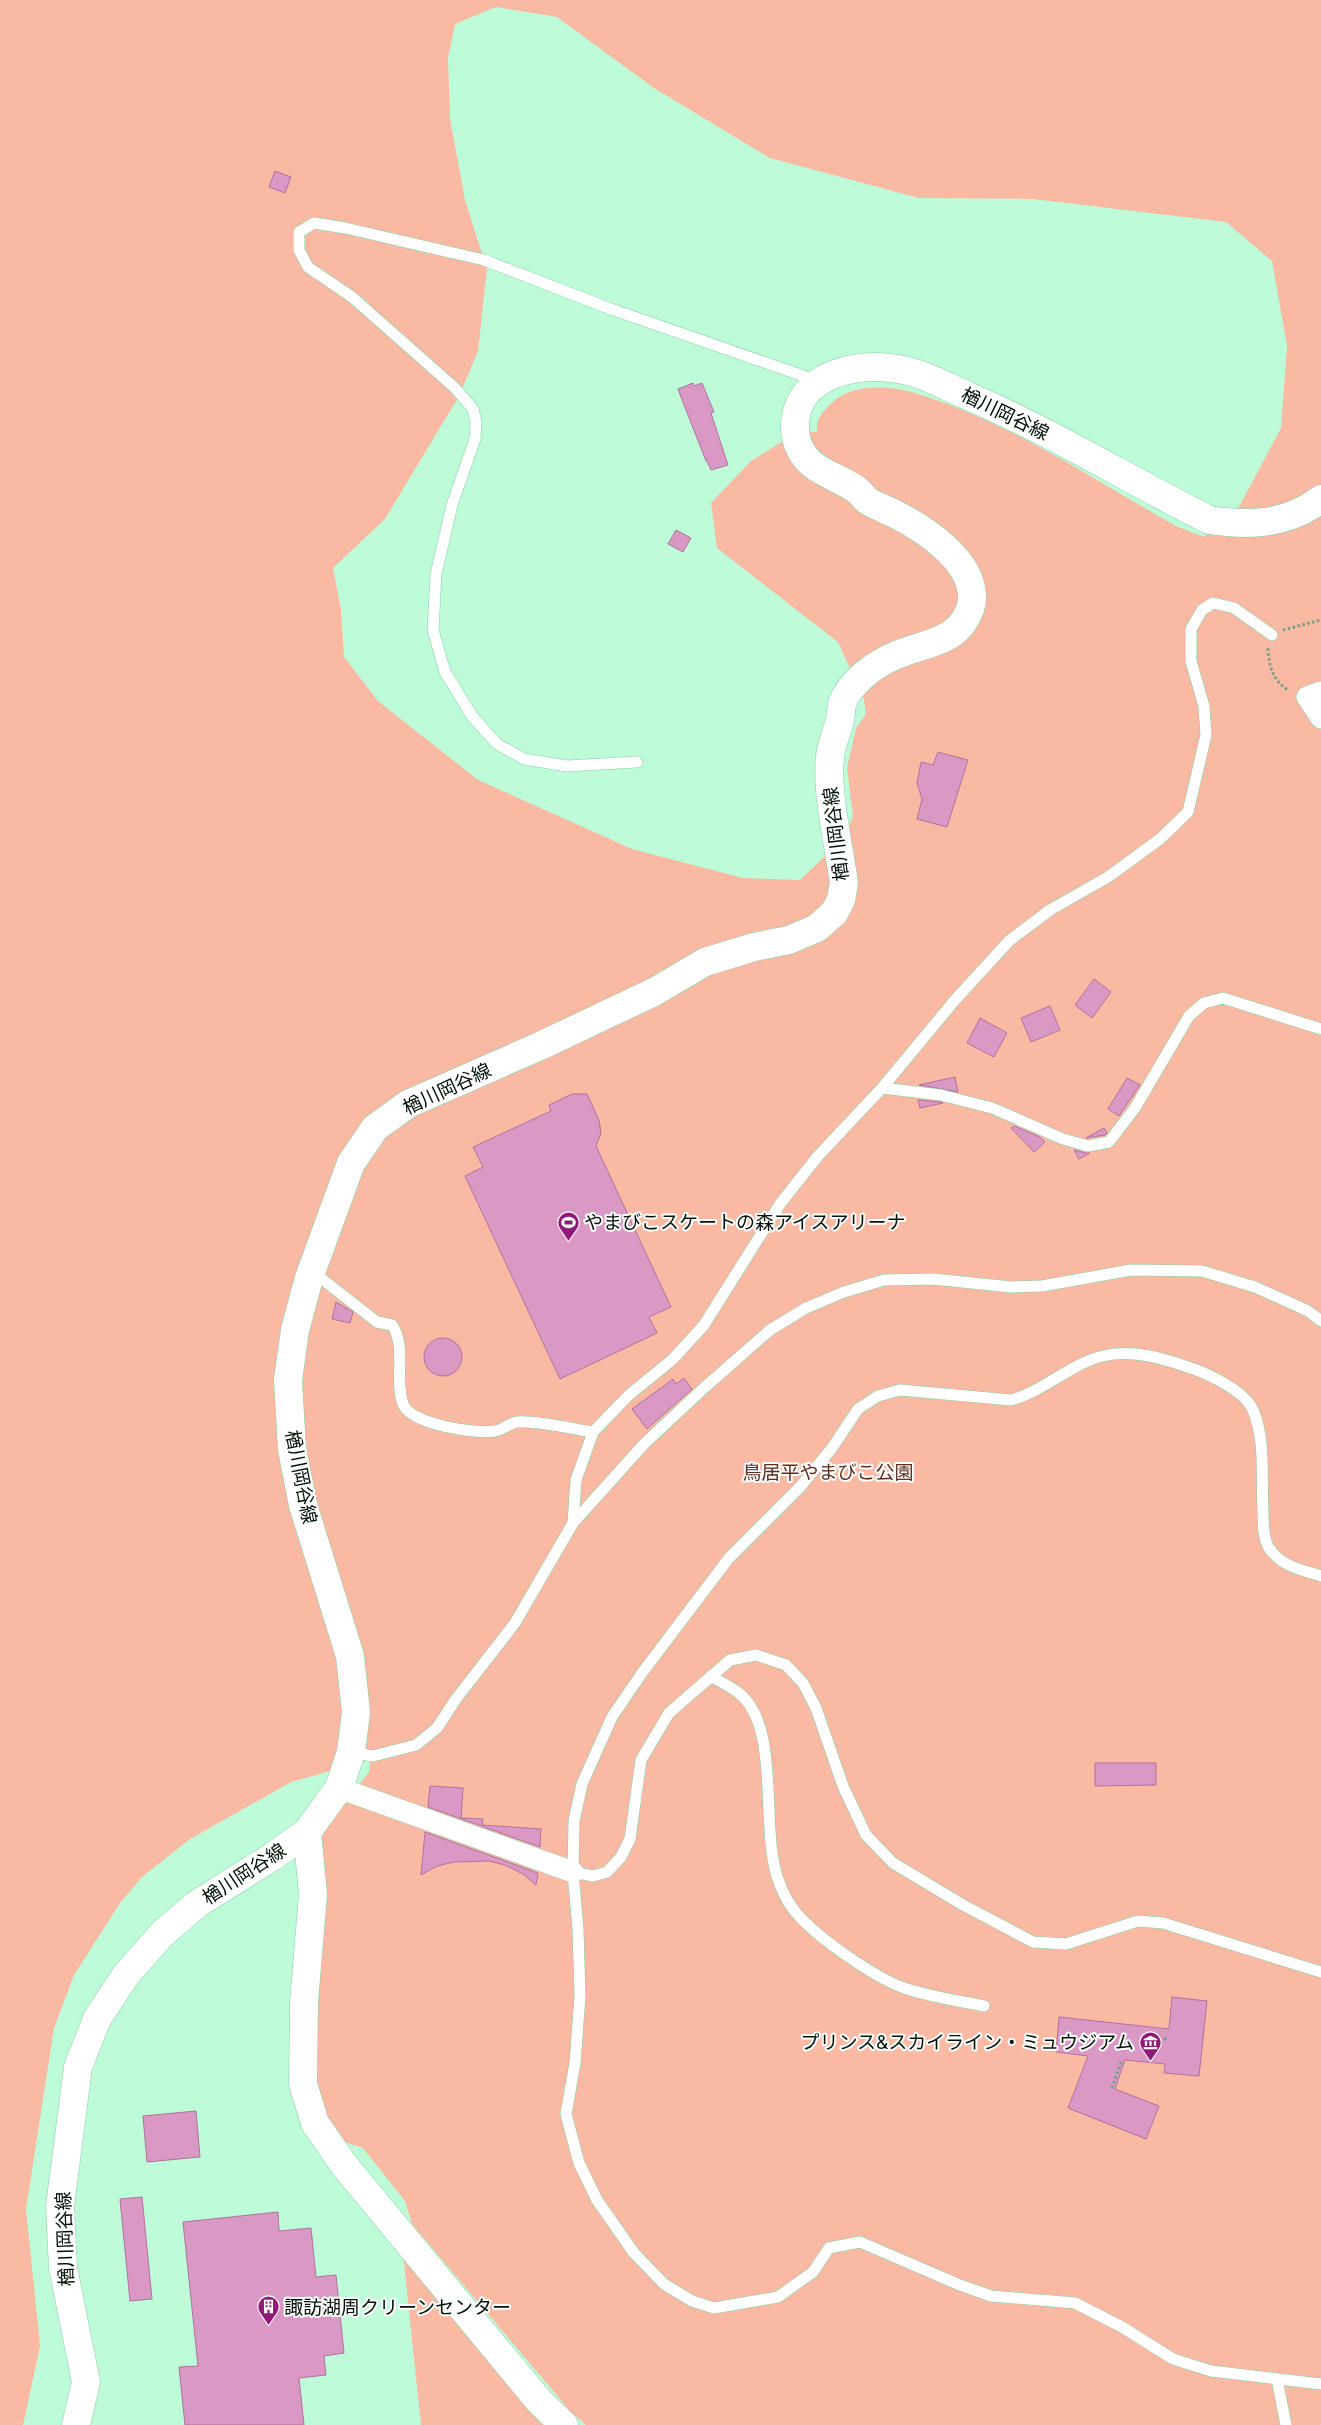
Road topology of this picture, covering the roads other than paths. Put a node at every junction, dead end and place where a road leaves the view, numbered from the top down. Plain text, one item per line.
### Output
1 (820, 382) junction
2 (1321, 498) edge
3 (1272, 635) road end
4 (1314, 695) edge
5 (1321, 718) edge
6 (637, 762) dead end
7 (1321, 1029) edge
8 (882, 1088) junction
9 (322, 1279) dead end
10 (1321, 1321) edge
11 (593, 1432) junction
12 (573, 1523) junction
13 (1321, 1576) edge
14 (711, 1676) junction
15 (351, 1752) junction
16 (339, 1788) junction
17 (307, 1832) junction
18 (572, 1872) junction
19 (1321, 1972) edge
20 (984, 2006) dead end
21 (1277, 2380) junction
22 (1321, 2384) edge
23 (76, 2425) edge
24 (564, 2425) edge
25 (1286, 2425) edge

1 - 2 main road, 楢川岡谷線
1 - 6 lane
1 - 15 main road, 楢川岡谷線
3 - 8 lane
4 - 5 street
7 - 8 lane
8 - 11 lane
9 - 11 lane
10 - 12 lane
11 - 12 lane
12 - 15 lane
13 - 18 lane
14 - 18 lane
14 - 19 lane
14 - 20 lane
15 - 16 main road, 楢川岡谷線
16 - 17 main road, 楢川岡谷線
16 - 18 street
17 - 23 main road, 楢川岡谷線
17 - 24 main road
18 - 21 lane
21 - 22 lane
21 - 25 lane

